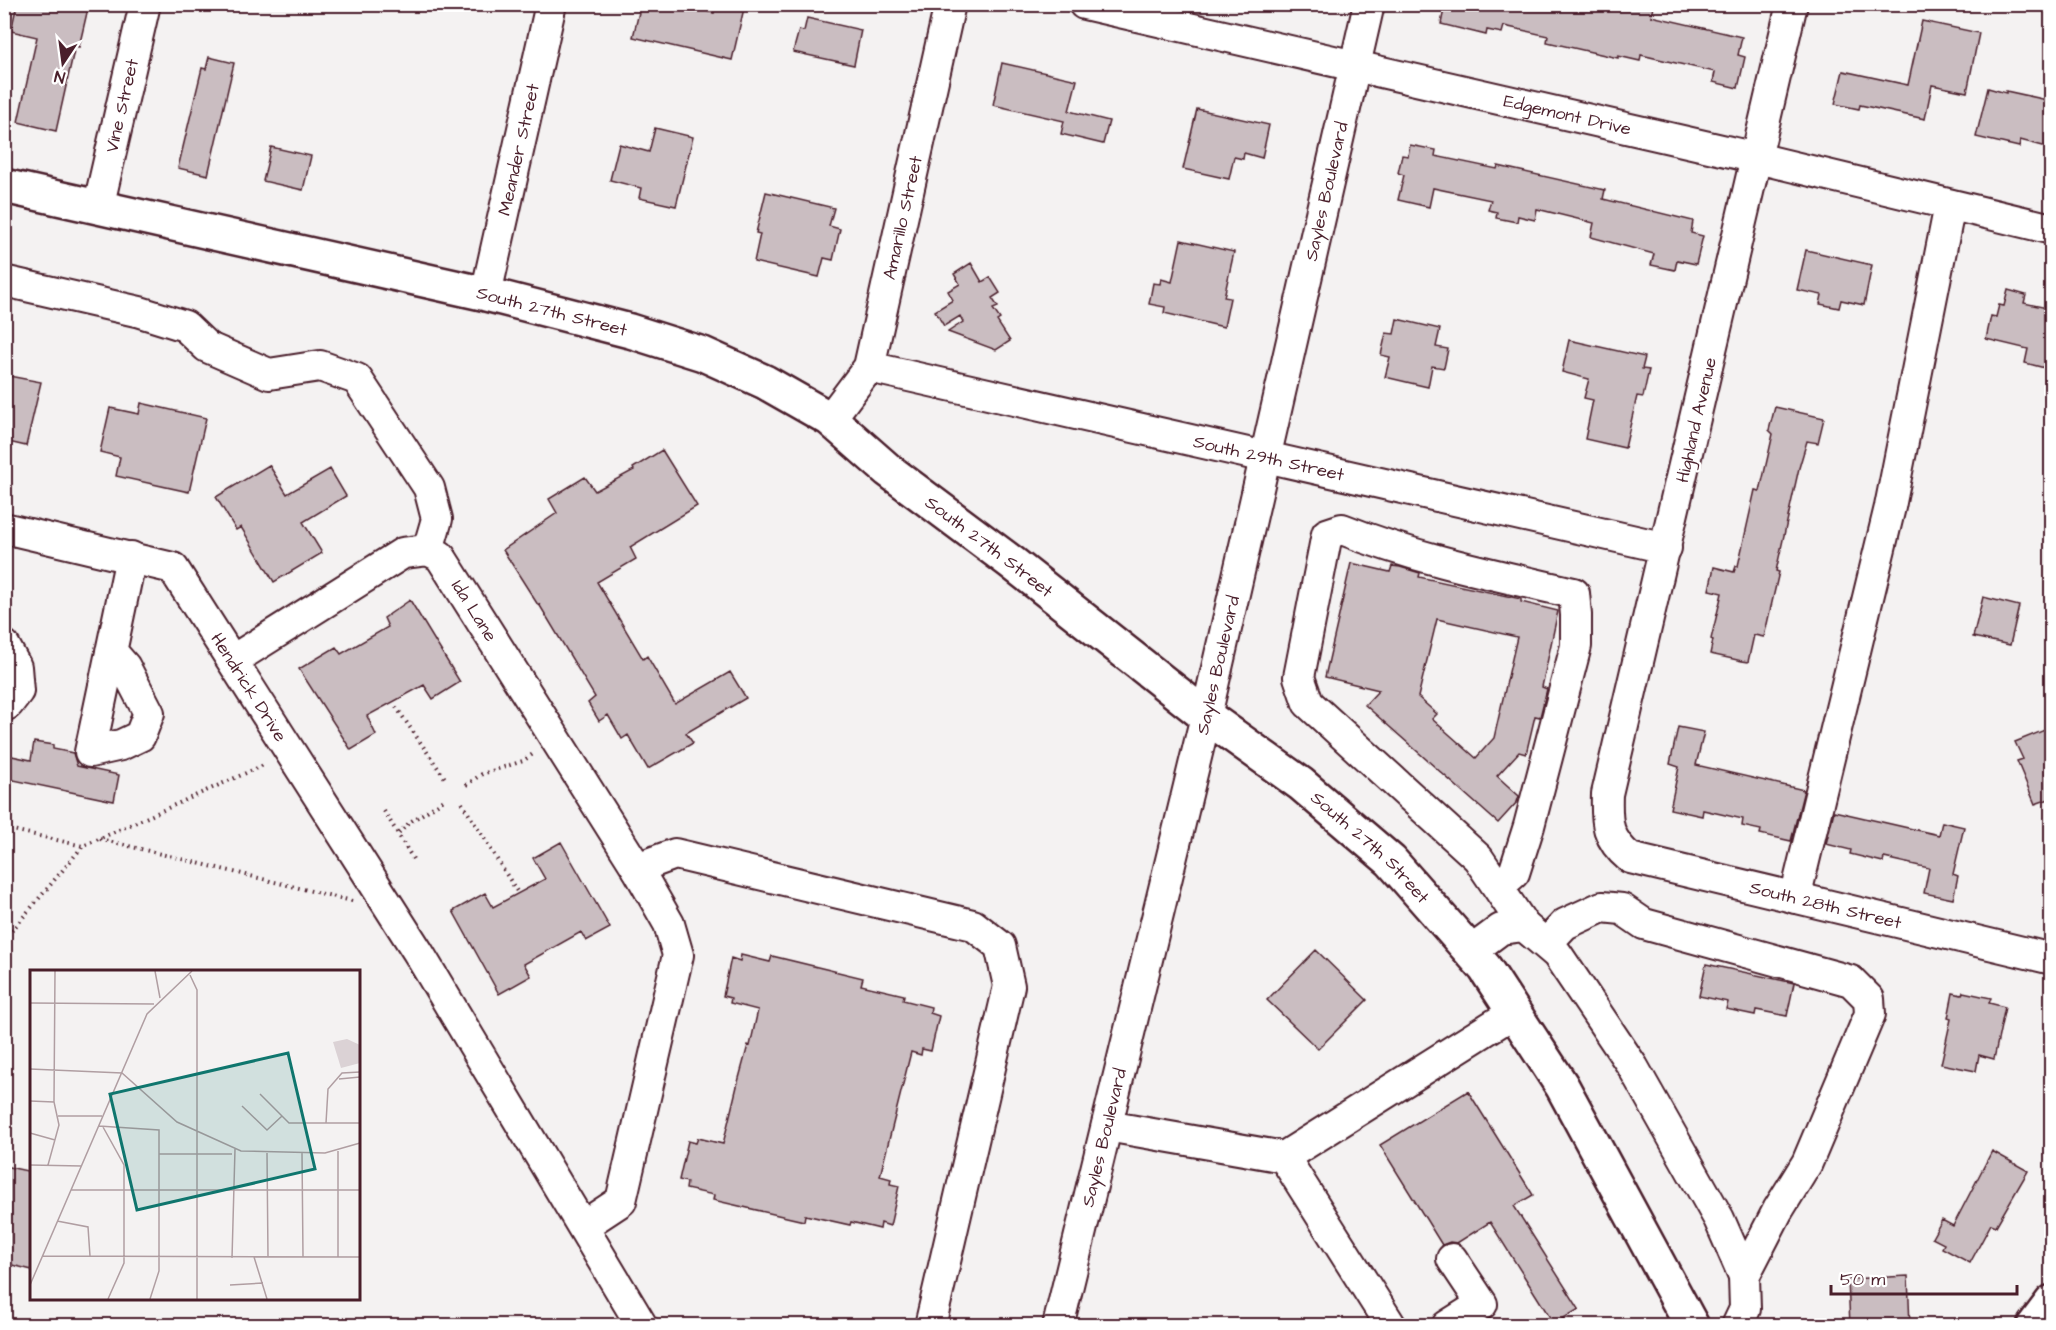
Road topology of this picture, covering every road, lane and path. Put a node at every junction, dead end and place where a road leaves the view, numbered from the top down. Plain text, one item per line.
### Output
1 (145, 4) edge
2 (551, 4) edge
3 (950, 4) edge
4 (1084, 4) edge
5 (1369, 4) edge
6 (1792, 4) edge
7 (1355, 67) junction
8 (1757, 158) junction
9 (4, 186) edge
10 (1950, 205) junction
11 (98, 208) junction
12 (2052, 229) edge
13 (4, 281) edge
14 (486, 294) junction
15 (869, 367) junction
16 (830, 419) junction
17 (1265, 457) junction
18 (5, 529) edge
19 (1666, 548) junction
20 (428, 550) junction
21 (131, 557) junction
22 (4, 645) edge
23 (111, 651) dead end
24 (233, 660) junction
25 (4, 706) edge
26 (396, 707) dead end
27 (1206, 716) junction
28 (552, 734) junction
29 (292, 753) junction
30 (447, 781) dead end
31 (466, 785) dead end
32 (444, 800) dead end
33 (462, 803) dead end
34 (384, 811) dead end
35 (4, 828) edge
36 (398, 834) junction
37 (1611, 836) joint
38 (99, 838) junction
39 (83, 846) junction
40 (413, 858) dead end
41 (637, 868) junction
42 (1498, 887) junction
43 (518, 893) dead end
44 (1795, 898) junction
45 (392, 910) junction
46 (1535, 935) junction
47 (4, 940) edge
48 (1470, 952) junction
49 (2052, 959) edge
50 (1513, 1013) junction
51 (1107, 1126) junction
52 (1284, 1157) junction
53 (583, 1226) junction
54 (1452, 1258) dead end
55 (1744, 1276) junction
56 (2052, 1302) edge
57 (642, 1326) edge
58 (930, 1326) edge
59 (1058, 1326) edge
60 (1391, 1326) edge
61 (1447, 1326) edge
62 (1692, 1326) edge
63 (1737, 1326) edge
64 (2034, 1326) edge

1 - 11 street, Vine Street
2 - 14 street, Meander Street
3 - 15 street, Amarillo Street
4 - 7 street, Edgemont Drive
5 - 7 street, Sayles Boulevard
6 - 8 street, Highland Avenue
7 - 8 street, Edgemont Drive
7 - 17 street, Sayles Boulevard
8 - 10 street, Edgemont Drive
8 - 19 street, Highland Avenue
9 - 11 main road, South 27th Street
10 - 12 street, Edgemont Drive
10 - 44 street
11 - 14 main road, South 27th Street
13 - 20 street
14 - 16 main road, South 27th Street
15 - 16 street, Amarillo Street
15 - 17 street, South 29th Street
16 - 27 main road, South 27th Street
17 - 19 street, South 29th Street
17 - 27 street, Sayles Boulevard
18 - 21 street, Hendrick Drive
19 - 37 street, Highland Avenue
20 - 24 street
20 - 28 street, Ida Lane
21 - 23 street
21 - 24 street, Hendrick Drive
22 - 25 street
24 - 29 street, Hendrick Drive
26 - 30 path
27 - 48 main road, South 27th Street
27 - 51 street, Sayles Boulevard
28 - 31 path
28 - 41 street, Ida Lane
29 - 38 path
29 - 45 street, Hendrick Drive
32 - 36 path
33 - 43 path
34 - 36 path
35 - 39 path
36 - 40 path
37 - 44 street, South 28th Street
38 - 39 path
38 - 45 path
39 - 47 path
41 - 53 street, Ida Lane
41 - 58 street
42 - 42 street
42 - 46 street
44 - 49 street, South 28th Street
45 - 53 street, Hendrick Drive
46 - 48 street
46 - 55 street
46 - 55 street
48 - 50 main road, South 27th Street
50 - 52 street
50 - 62 main road, South 27th Street
51 - 52 street
51 - 59 street, Sayles Boulevard
52 - 60 street
53 - 57 street, Hendrick Drive
54 - 61 street
55 - 63 street
56 - 64 main road

